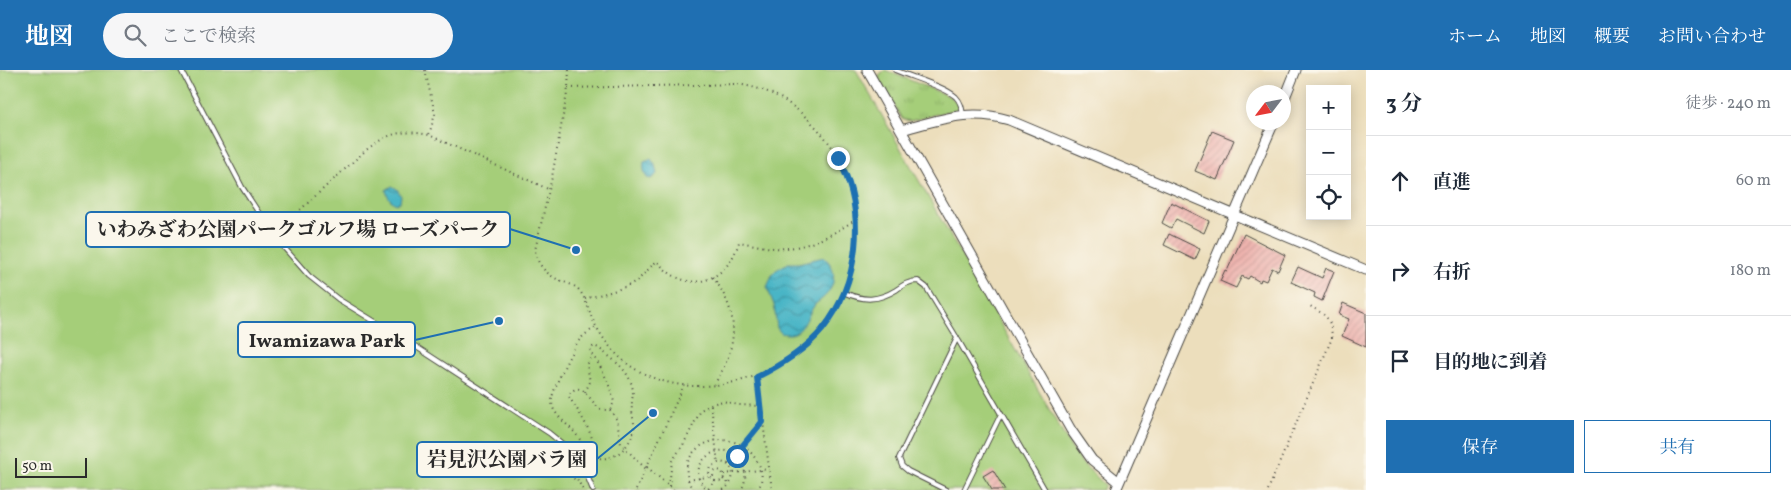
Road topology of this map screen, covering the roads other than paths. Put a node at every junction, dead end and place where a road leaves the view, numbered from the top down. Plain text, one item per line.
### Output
1 (181, 70) edge
2 (868, 70) edge
3 (895, 70) edge
4 (1296, 70) edge
5 (1290, 85) edge
6 (963, 115) junction
7 (901, 130) junction
8 (1271, 130) edge
9 (1234, 214) junction
10 (1366, 270) edge
11 (845, 292) road end
12 (957, 338) junction
13 (1001, 414) junction
14 (1117, 486) edge
15 (593, 490) edge
16 (946, 490) edge
17 (964, 490) edge
18 (1045, 490) edge

1 - 15 lane
2 - 7 street
3 - 6 lane
4 - 5 street
6 - 7 street
6 - 9 street
7 - 14 street
8 - 9 street
9 - 10 street
9 - 14 street
11 - 12 lane
12 - 13 lane
12 - 16 lane
13 - 17 lane
13 - 18 lane

